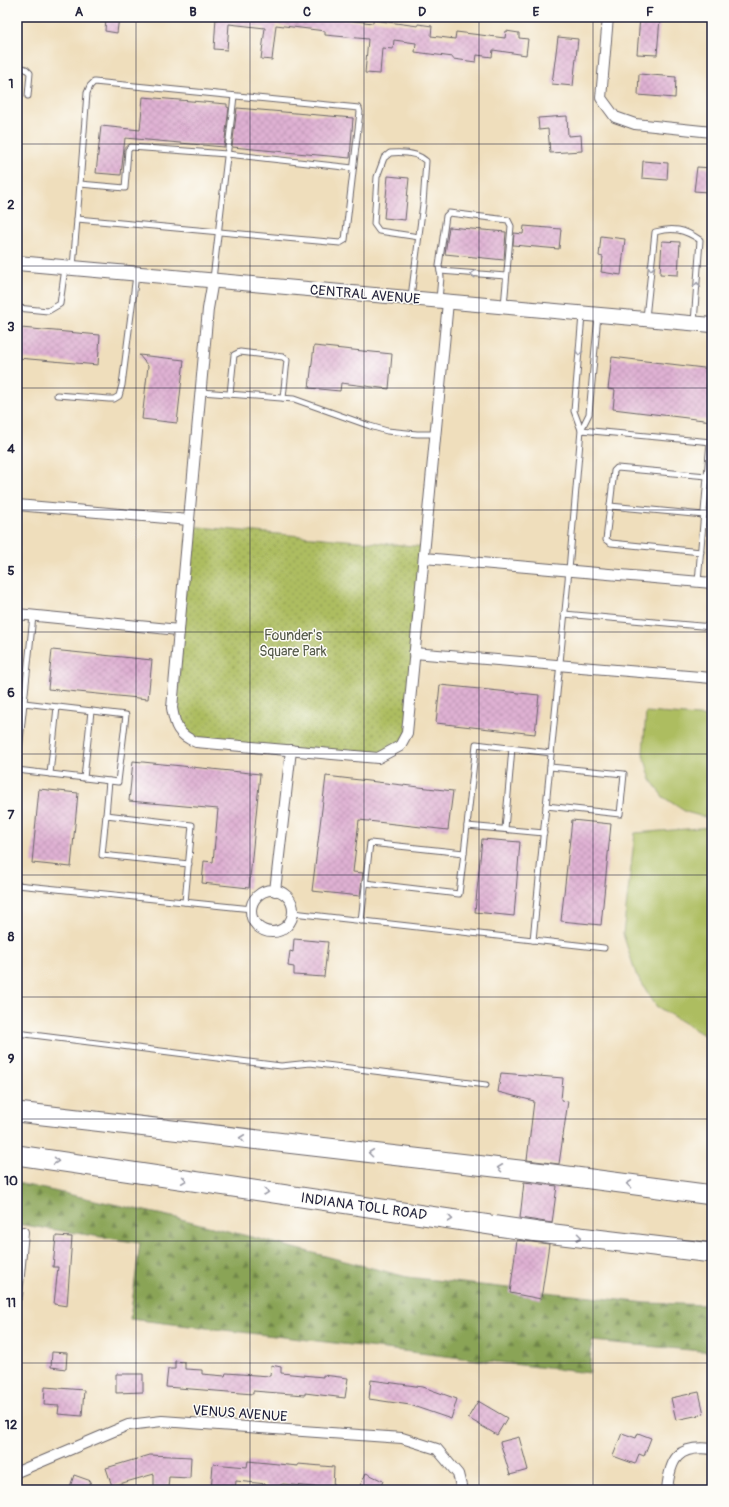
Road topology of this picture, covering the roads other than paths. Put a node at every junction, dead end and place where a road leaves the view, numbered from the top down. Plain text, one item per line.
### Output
1 (608, 17) edge
2 (17, 66) edge
3 (28, 96) dead end
4 (234, 96) junction
5 (712, 132) edge
6 (227, 154) junction
7 (353, 168) junction
8 (80, 184) junction
9 (77, 219) junction
10 (218, 231) junction
11 (419, 237) junction
12 (17, 263) edge
13 (69, 268) junction
14 (440, 271) junction
15 (136, 274) junction
16 (506, 276) junction
17 (213, 280) junction
18 (411, 298) junction
19 (444, 301) junction
20 (504, 307) junction
21 (17, 308) edge
22 (582, 314) junction
23 (598, 315) junction
24 (646, 319) junction
25 (694, 324) junction
26 (712, 325) edge
27 (201, 392) junction
28 (230, 394) junction
29 (57, 395) dead end
30 (283, 398) junction
31 (581, 430) junction
32 (436, 434) junction
33 (711, 442) edge
34 (707, 476) junction
35 (17, 505) edge
36 (610, 506) junction
37 (704, 515) junction
38 (189, 520) junction
39 (700, 552) junction
40 (424, 558) junction
41 (569, 570) junction
42 (698, 582) junction
43 (712, 583) edge
44 (17, 614) edge
45 (564, 614) junction
46 (33, 616) junction
47 (712, 627) edge
48 (179, 630) junction
49 (414, 653) junction
50 (559, 665) junction
51 (712, 678) edge
52 (17, 702) edge
53 (24, 703) junction
54 (57, 707) junction
55 (91, 711) junction
56 (18, 743) edge
57 (512, 748) junction
58 (291, 750) junction
59 (551, 752) junction
60 (550, 767) junction
61 (17, 771) edge
62 (50, 774) junction
63 (84, 778) junction
64 (109, 781) junction
65 (546, 806) junction
66 (106, 815) junction
67 (467, 826) junction
68 (505, 830) junction
69 (544, 833) junction
70 (464, 853) junction
71 (189, 864) junction
72 (365, 883) junction
73 (17, 885) edge
74 (276, 891) junction
75 (186, 902) junction
76 (252, 909) junction
77 (293, 913) junction
78 (361, 920) junction
79 (533, 940) junction
80 (604, 948) dead end
81 (17, 1033) edge
82 (486, 1085) dead end
83 (17, 1112) edge
84 (17, 1155) edge
85 (668, 1189) junction
86 (712, 1191) edge
87 (712, 1195) edge
88 (23, 1232) dead end
89 (663, 1247) junction
90 (712, 1253) edge
91 (712, 1258) edge
92 (17, 1296) edge
93 (712, 1448) edge
94 (17, 1472) edge
95 (462, 1490) edge
96 (667, 1490) edge

1 - 5 street
2 - 3 lane
4 - 6 lane
4 - 7 lane
4 - 8 lane
6 - 7 lane
6 - 8 lane
6 - 10 lane
7 - 10 lane
8 - 9 lane
9 - 10 lane
9 - 13 lane
10 - 17 lane
11 - 11 lane
11 - 18 lane
12 - 13 main road, CENTRAL AVENUE
13 - 15 main road, CENTRAL AVENUE
13 - 21 lane
16 -> 14 lane
14 - 16 lane
14 - 19 lane
15 - 17 main road, CENTRAL AVENUE
15 - 29 lane
16 - 20 lane
17 - 18 main road, CENTRAL AVENUE
17 - 27 street
18 - 19 main road, CENTRAL AVENUE
19 - 20 main road, CENTRAL AVENUE
19 - 32 street
20 - 22 main road, CENTRAL AVENUE
22 - 23 main road, CENTRAL AVENUE
22 -> 31 lane
23 - 24 main road, CENTRAL AVENUE
23 - 31 lane
24 - 25 main road, CENTRAL AVENUE
25 -> 24 lane
25 - 26 main road, CENTRAL AVENUE
27 - 28 lane
27 - 38 street
28 - 30 lane
28 - 30 lane
30 - 32 lane
31 - 33 lane
31 - 41 lane
32 - 40 street
33 - 34 lane
34 - 36 lane
34 - 37 lane
35 - 38 street
36 - 37 lane
36 - 39 lane
37 - 39 lane
38 - 48 street
39 - 42 lane
40 - 41 street
40 - 49 street
41 - 42 street
41 - 45 lane
42 - 43 street
44 - 46 street
45 - 47 lane
45 - 50 lane
46 - 48 street
46 - 53 lane
48 - 58 street
49 - 50 street
49 - 58 street
50 - 51 street
50 - 59 lane
52 - 53 lane
53 - 54 lane
53 - 56 lane
54 - 55 lane
54 - 62 lane
55 - 63 lane
55 - 64 lane
56 - 61 lane
57 - 59 lane
57 - 67 lane
57 - 68 lane
58 - 74 street
59 - 60 lane
60 - 65 lane
60 - 65 lane
61 - 62 lane
62 - 63 lane
63 - 64 lane
64 - 66 lane
65 - 69 lane
66 - 71 lane
66 - 71 lane
67 - 68 lane
67 - 70 lane
68 - 69 lane
69 - 79 lane
70 - 72 lane
70 - 72 lane
71 - 75 lane
72 - 78 lane
73 - 75 lane
74 - 76 street
74 - 77 street
75 - 76 lane
76 - 77 street
77 - 78 lane
78 - 79 lane
79 - 80 lane
81 - 82 lane
85 -> 83 highway
84 -> 89 highway, INDIANA TOLL ROAD
85 - 86 highway
85 - 87 highway
88 - 92 street
89 - 90 highway, INDIANA TOLL ROAD
89 - 91 highway
93 - 96 street
94 - 95 street, VENUS AVENUE

